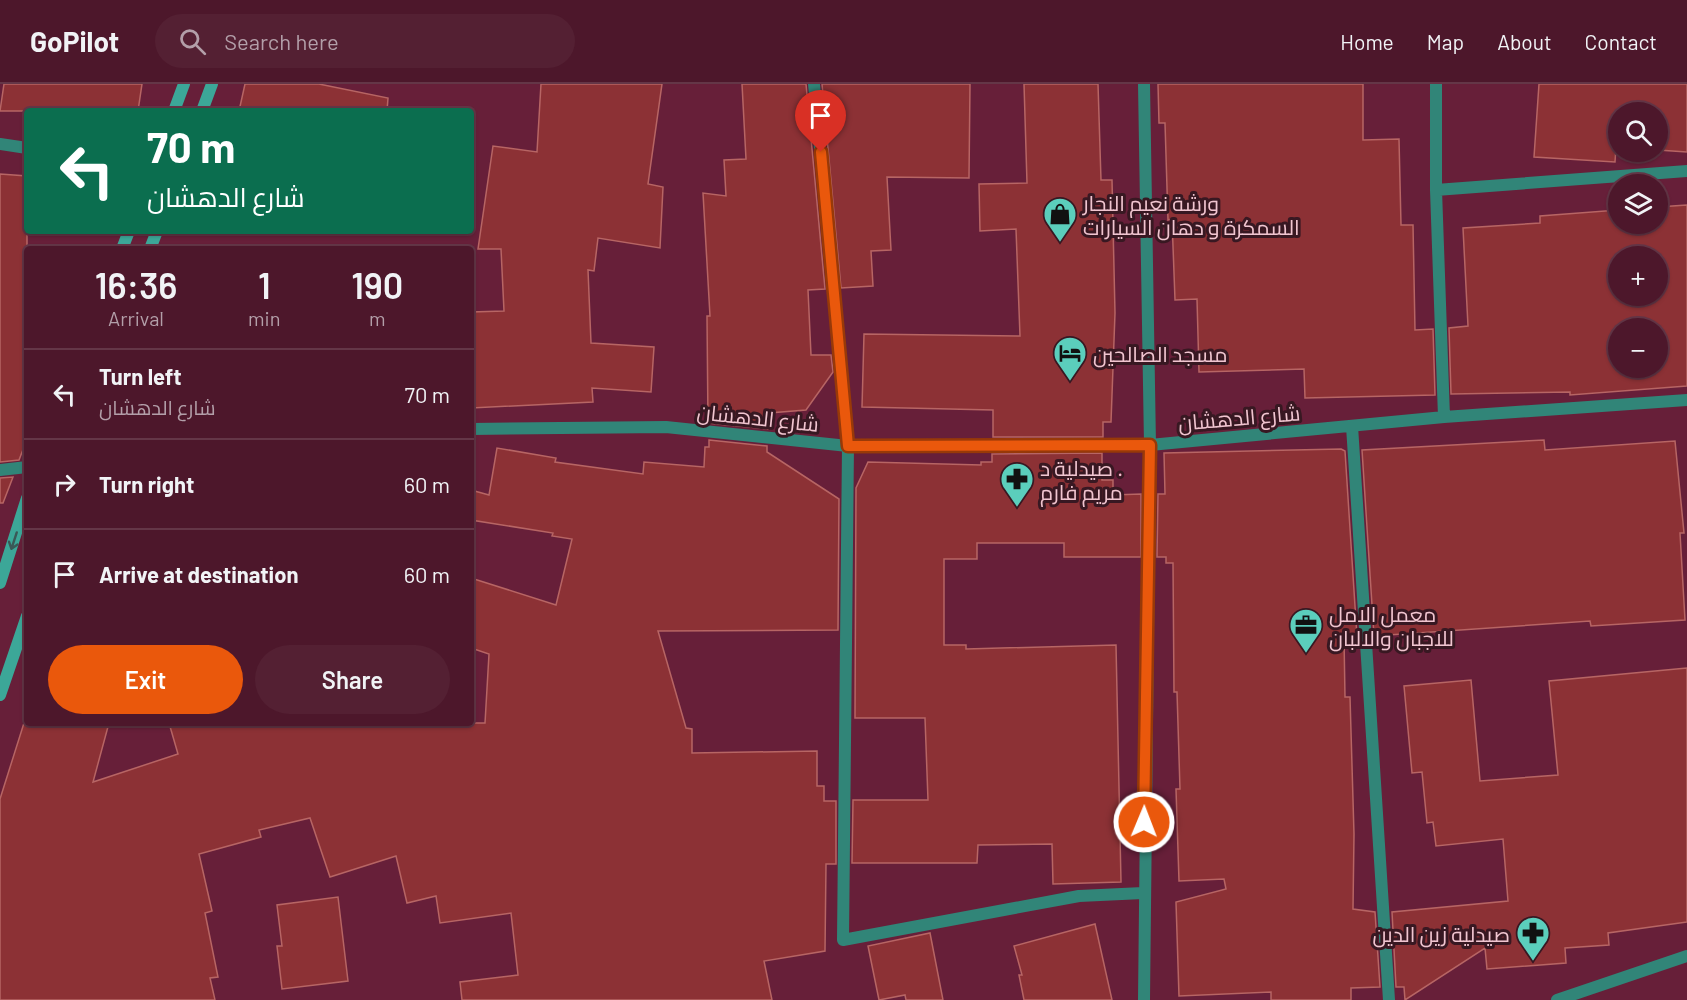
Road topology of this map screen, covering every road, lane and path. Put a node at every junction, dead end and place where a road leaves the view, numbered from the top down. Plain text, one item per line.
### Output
1 (184, 84) edge
2 (212, 84) edge
3 (814, 84) edge
4 (1144, 84) edge
5 (1436, 84) edge
6 (175, 108) edge
7 (203, 108) edge
8 (0, 144) edge
9 (24, 148) edge
10 (1687, 171) edge
11 (1436, 190) junction
12 (1687, 400) edge
13 (1444, 417) junction
14 (1352, 426) junction
15 (474, 429) edge
16 (1150, 445) junction
17 (848, 446) junction
18 (24, 467) edge
19 (0, 470) edge
20 (24, 507) edge
21 (0, 583) edge
22 (24, 625) edge
23 (0, 695) edge
24 (1143, 893) junction
25 (1687, 956) edge
26 (1144, 1000) edge
27 (1389, 1000) edge
28 (1557, 1000) edge

1 - 6 main road
2 - 7 main road
3 - 17 street
4 - 16 street
5 - 11 street
8 - 9 street
10 - 11 street
11 - 13 street
12 - 13 street, شارع الدهشان
13 - 14 street, شارع الدهشان
14 - 16 street, شارع الدهشان
14 - 27 street
15 - 17 street, شارع الدهشان
16 - 17 street, شارع الدهشان
16 - 24 street
17 - 24 street
18 - 19 street
20 -> 21 main road
22 - 23 main road
24 - 26 street
25 - 28 street

